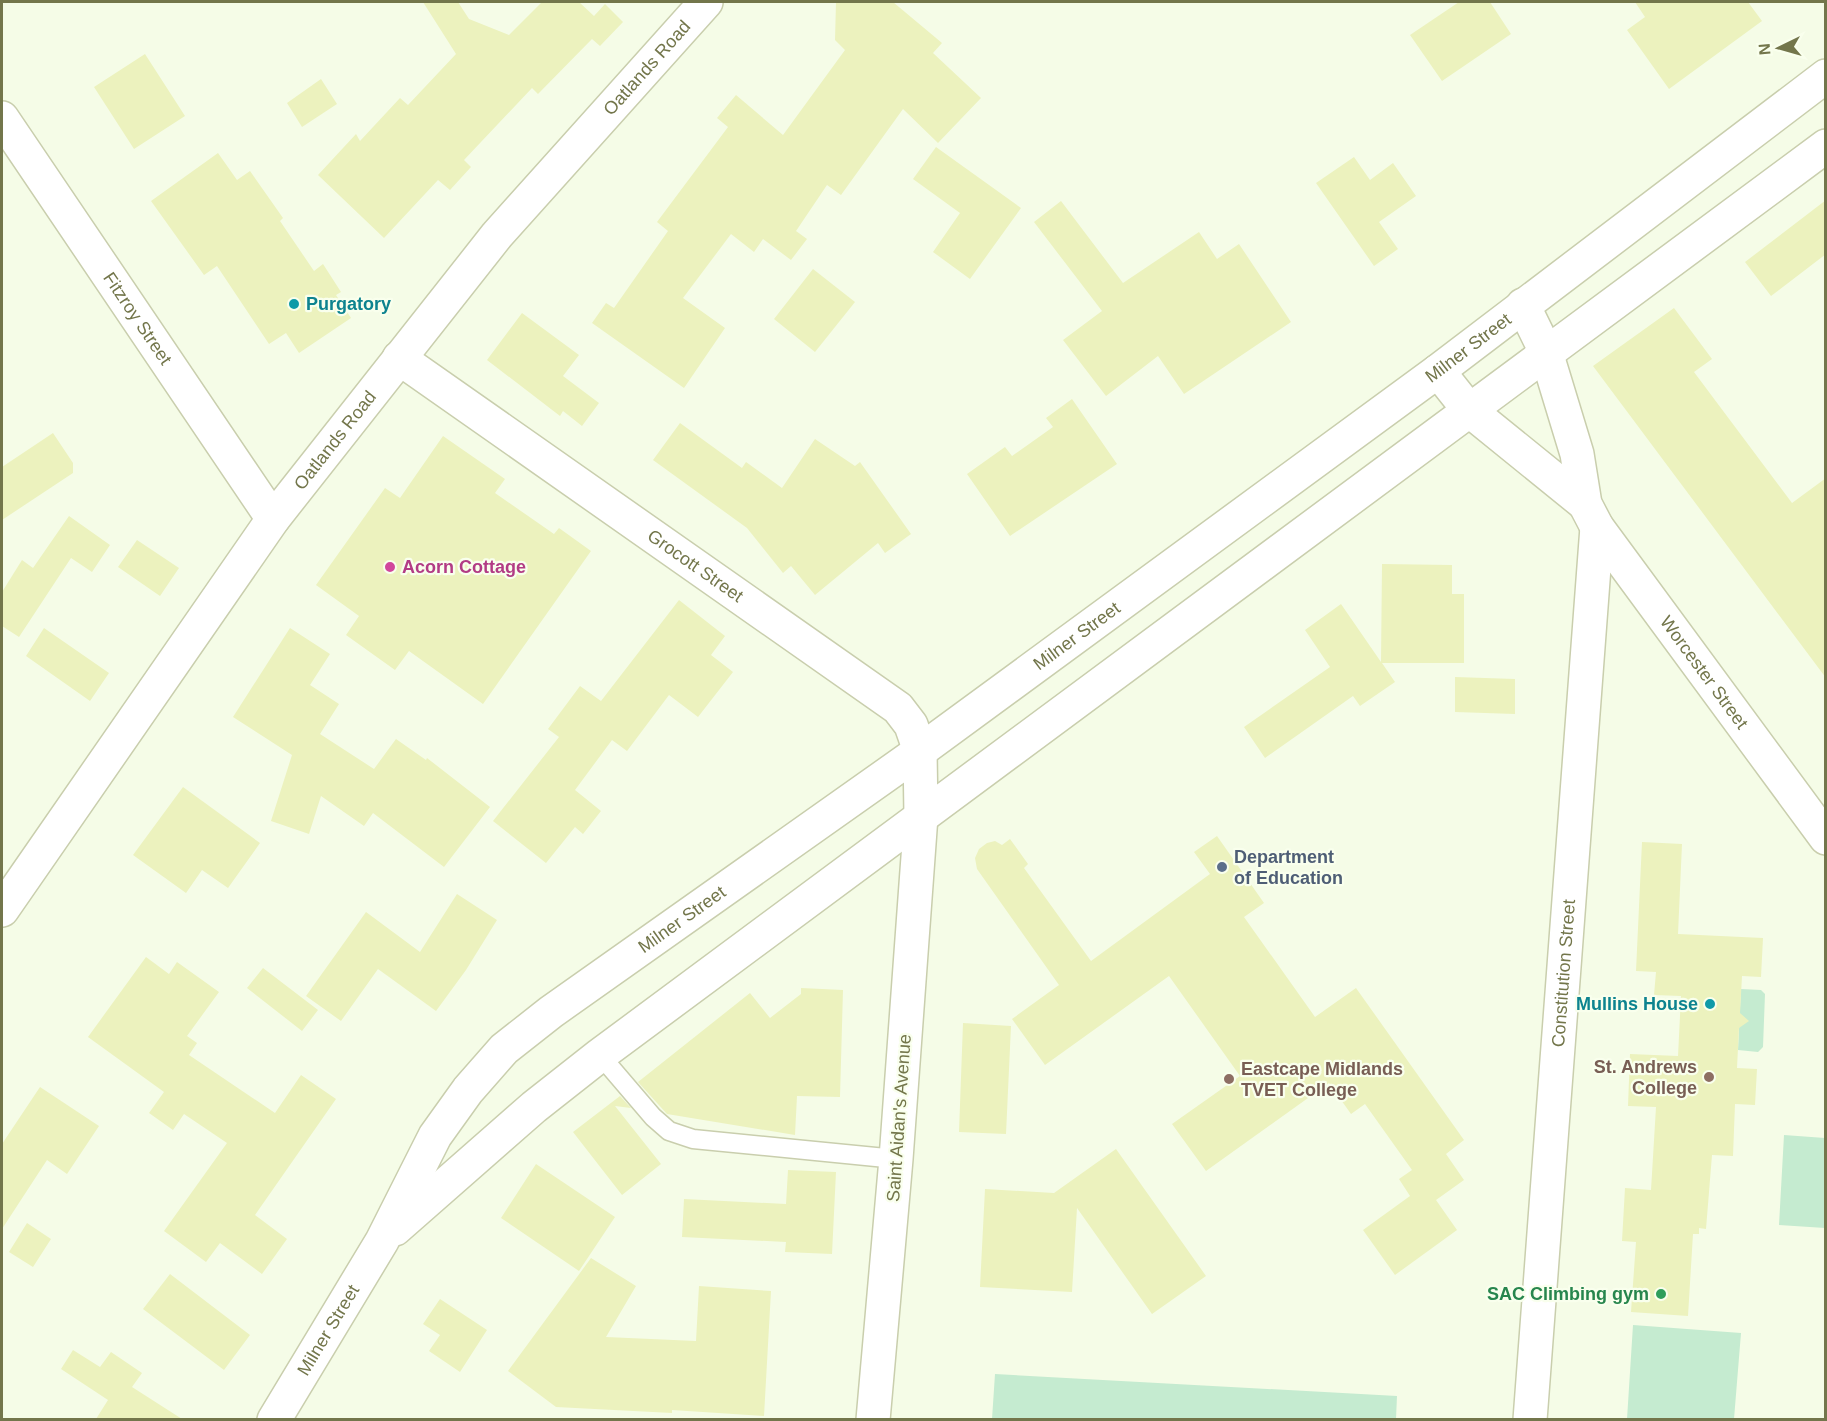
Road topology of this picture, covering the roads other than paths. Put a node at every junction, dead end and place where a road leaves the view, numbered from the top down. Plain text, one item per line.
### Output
1 (706, 2) edge
2 (1826, 76) edge
3 (2, 118) edge
4 (1826, 146) edge
5 (1523, 305) junction
6 (1546, 352) junction
7 (399, 357) junction
8 (1438, 371) junction
9 (1469, 410) junction
10 (1591, 515) junction
11 (273, 519) junction
12 (921, 750) junction
13 (921, 816) junction
14 (1826, 838) edge
15 (2, 910) edge
16 (600, 1055) junction
17 (896, 1160) junction
18 (382, 1241) junction
19 (274, 1419) edge
20 (873, 1419) edge
21 (1530, 1419) edge

1 - 7 street, Oatlands Road
2 - 5 street, Milner Street
3 - 11 street, Fitzroy Street
4 - 6 street, Milner Street
5 - 6 street, Worcester Street
5 - 8 street, Milner Street
6 - 9 street, Milner Street
6 - 10 street, Worcester Street
7 - 11 street, Oatlands Road
7 - 12 street, Grocott Street
8 - 9 street, Worcester Street
8 - 12 street, Milner Street
9 - 10 street, Worcester Street
9 - 13 street, Milner Street
10 - 14 street, Worcester Street
10 - 21 street, Constitution Street
11 - 15 street, Oatlands Road
12 - 13 street, Grocott Street
12 - 18 street, Milner Street
13 - 16 street, Milner Street
13 - 17 street, Saint Aidan's Avenue
16 - 17 lane
16 - 18 street, Milner Street
17 - 20 street, Saint Aidan's Avenue
18 - 19 street, Milner Street

